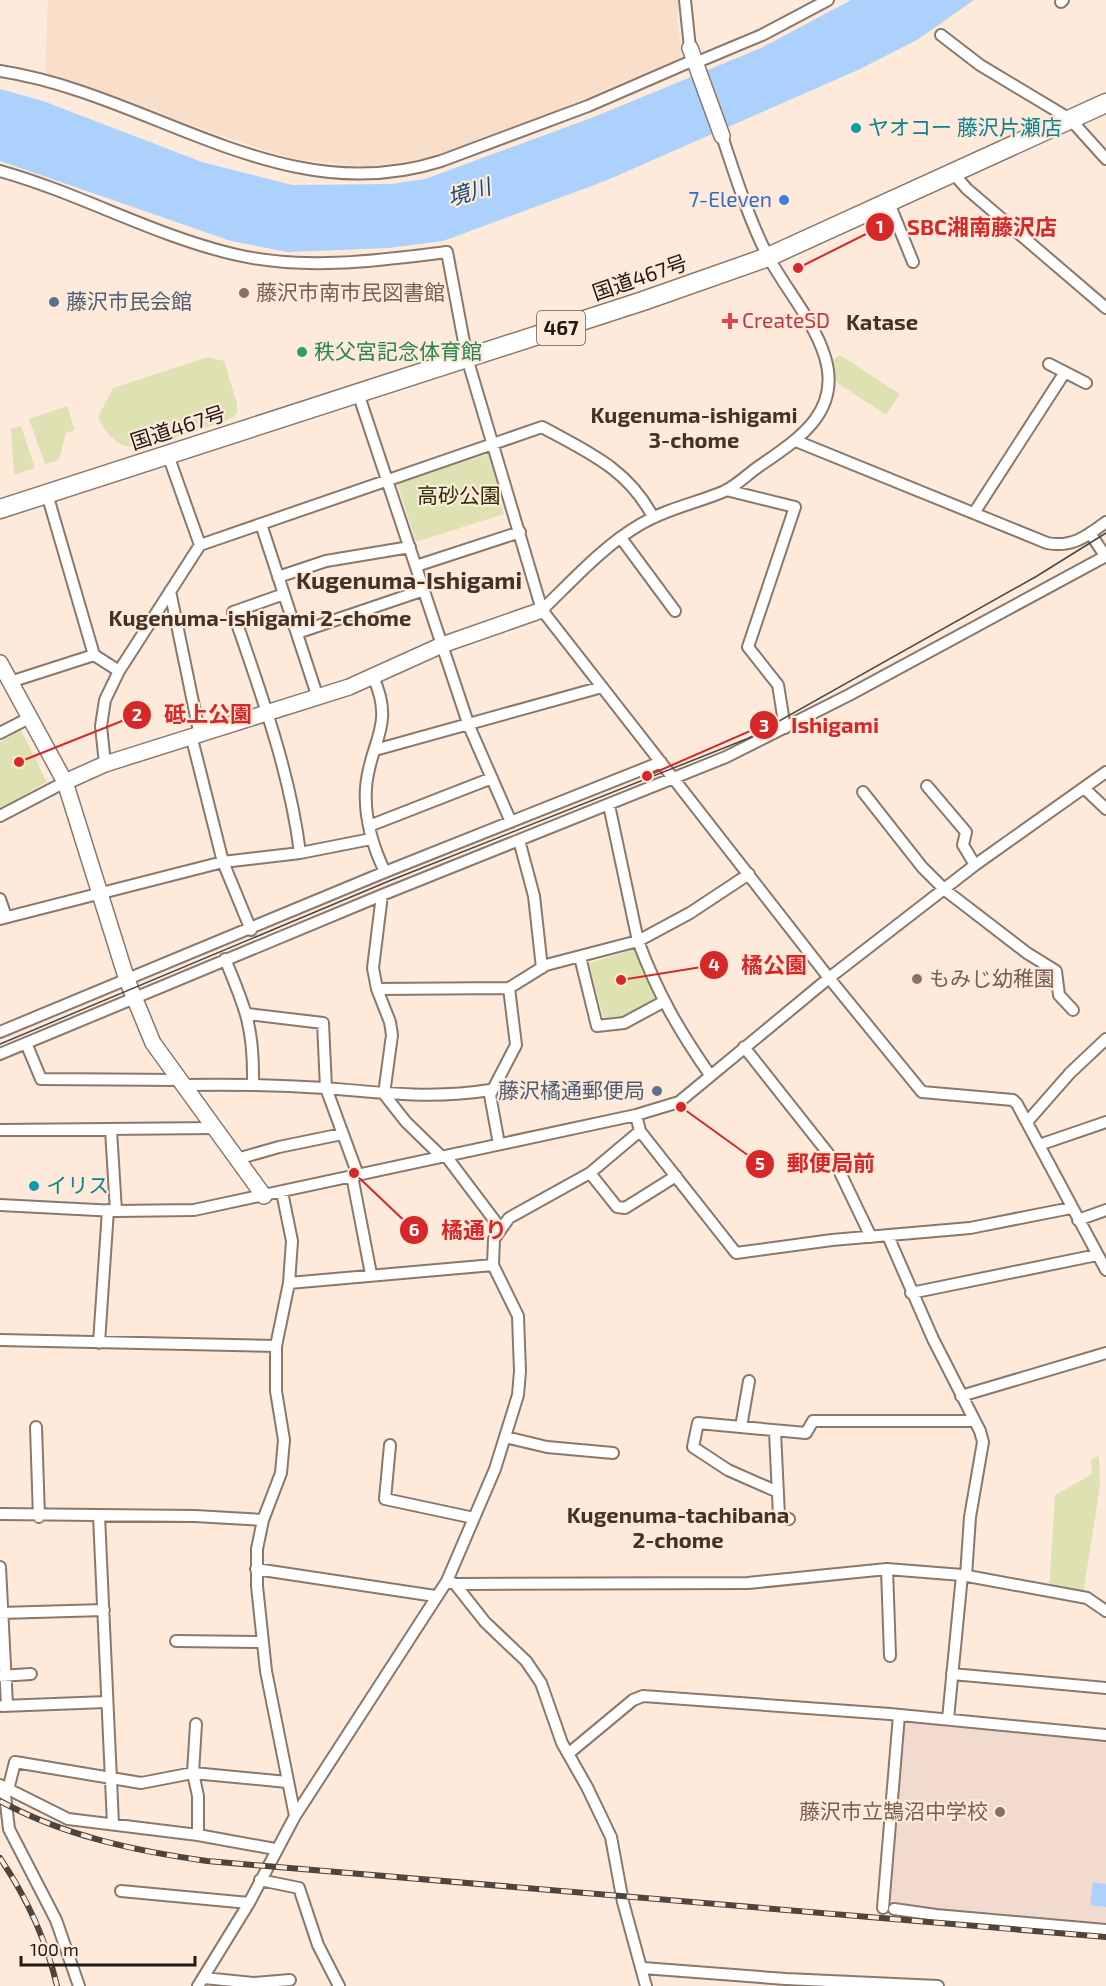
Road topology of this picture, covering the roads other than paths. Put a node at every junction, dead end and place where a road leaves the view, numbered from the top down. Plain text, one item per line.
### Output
1 (685, 0) edge
2 (828, 0) edge
3 (941, 35) dead end
4 (694, 60) junction
5 (0, 71) edge
6 (1106, 103) edge
7 (1070, 119) junction
8 (722, 136) joint
9 (1106, 159) edge
10 (0, 171) edge
11 (952, 172) junction
12 (889, 203) junction
13 (768, 257) junction
14 (913, 262) dead end
15 (1106, 308) edge
16 (467, 358) junction
17 (1049, 364) dead end
18 (1065, 372) junction
19 (1086, 383) dead end
20 (358, 393) junction
21 (796, 441) junction
22 (493, 444) junction
23 (168, 455) junction
24 (387, 481) junction
25 (726, 490) junction
26 (47, 494) junction
27 (0, 509) edge
28 (974, 513) junction
29 (653, 517) junction
30 (1106, 522) edge
31 (261, 524) junction
32 (520, 532) junction
33 (1090, 533) junction
34 (621, 538) junction
35 (200, 545) junction
36 (410, 547) junction
37 (1106, 556) edge
38 (416, 566) junction
39 (278, 577) junction
40 (424, 590) junction
41 (170, 591) junction
42 (284, 594) junction
43 (542, 610) junction
44 (675, 611) dead end
45 (297, 633) junction
46 (442, 645) junction
47 (94, 655) junction
48 (0, 663) edge
49 (119, 671) junction
50 (373, 676) junction
51 (10, 681) junction
52 (603, 687) junction
53 (318, 698) junction
54 (268, 714) junction
55 (31, 717) junction
56 (470, 726) junction
57 (786, 728) junction
58 (0, 733) edge
59 (196, 738) junction
60 (375, 750) junction
61 (661, 762) junction
62 (105, 764) junction
63 (1106, 771) edge
64 (673, 777) junction
65 (492, 778) junction
66 (65, 782) junction
67 (927, 786) dead end
68 (1083, 788) junction
69 (863, 792) dead end
70 (609, 805) junction
71 (1106, 809) edge
72 (0, 816) edge
73 (511, 822) junction
74 (369, 826) junction
75 (371, 839) junction
76 (519, 840) junction
77 (300, 853) junction
78 (223, 862) junction
79 (975, 865) junction
80 (385, 872) junction
81 (749, 874) junction
82 (945, 890) junction
83 (100, 895) junction
84 (382, 895) junction
85 (0, 899) edge
86 (3, 918) edge
87 (251, 930) junction
88 (638, 941) junction
89 (580, 957) junction
90 (225, 960) junction
91 (542, 968) junction
92 (829, 978) junction
93 (127, 980) junction
94 (509, 988) junction
95 (377, 989) junction
96 (134, 998) junction
97 (663, 1002) junction
98 (1072, 1010) dead end
99 (248, 1014) junction
100 (0, 1032) edge
101 (1106, 1039) edge
102 (26, 1043) junction
103 (744, 1047) junction
104 (0, 1054) edge
105 (710, 1075) junction
106 (180, 1083) junction
107 (253, 1083) junction
108 (326, 1088) junction
109 (490, 1089) junction
110 (384, 1094) junction
111 (636, 1115) junction
112 (1027, 1122) junction
113 (1106, 1122) edge
114 (214, 1128) junction
115 (0, 1130) edge
116 (111, 1130) junction
117 (640, 1131) junction
118 (342, 1134) junction
119 (499, 1144) junction
120 (1039, 1145) junction
121 (444, 1157) junction
122 (237, 1159) junction
123 (590, 1173) junction
124 (355, 1176) junction
125 (676, 1176) junction
126 (282, 1192) junction
127 (264, 1196) junction
128 (0, 1205) edge
129 (1071, 1208) junction
130 (112, 1210) junction
131 (1106, 1210) edge
132 (1078, 1220) junction
133 (501, 1229) junction
134 (888, 1236) junction
135 (870, 1237) junction
136 (1097, 1255) junction
137 (493, 1265) junction
138 (1106, 1270) edge
139 (371, 1274) junction
140 (288, 1283) junction
141 (911, 1293) junction
142 (0, 1340) edge
143 (99, 1342) junction
144 (276, 1346) junction
145 (1106, 1353) edge
146 (749, 1381) dead end
147 (961, 1396) junction
148 (975, 1421) junction
149 (741, 1426) junction
150 (36, 1427) dead end
151 (775, 1432) junction
152 (505, 1437) junction
153 (390, 1445) dead end
154 (613, 1453) dead end
155 (778, 1492) junction
156 (0, 1514) edge
157 (39, 1516) junction
158 (99, 1516) junction
159 (474, 1518) junction
160 (789, 1519) dead end
161 (263, 1521) junction
162 (0, 1567) edge
163 (256, 1569) junction
164 (886, 1569) junction
165 (964, 1576) junction
166 (451, 1582) junction
167 (435, 1596) junction
168 (104, 1610) junction
169 (1106, 1611) edge
170 (1, 1613) edge
171 (176, 1641) dead end
172 (261, 1642) junction
173 (890, 1656) dead end
174 (31, 1674) dead end
175 (952, 1674) junction
176 (3, 1676) edge
177 (1106, 1688) edge
178 (106, 1702) junction
179 (4, 1706) edge
180 (899, 1715) junction
181 (948, 1719) junction
182 (196, 1724) dead end
183 (1106, 1735) edge
184 (568, 1755) junction
185 (193, 1773) junction
186 (110, 1778) junction
187 (287, 1782) junction
188 (4, 1787) edge
189 (295, 1816) junction
190 (113, 1824) junction
191 (198, 1835) junction
192 (273, 1853) junction
193 (260, 1880) junction
194 (122, 1891) dead end
195 (249, 1903) junction
196 (1106, 1930) edge
197 (643, 1968) junction
198 (290, 1980) dead end
199 (201, 1982) edge
200 (79, 1986) edge
201 (339, 1986) edge
202 (646, 1986) edge
203 (938, 1986) edge

1 - 4 street
2 - 4 street
3 - 7 street
4 - 5 street
4 - 8 street
6 - 7 highway, 国道467号 / 467
7 - 9 street
7 - 11 highway, 国道467号 / 467
8 - 13 street
10 - 16 street
11 - 12 highway, 国道467号 / 467
11 - 15 street
12 - 13 highway, 国道467号 / 467
12 - 14 street
13 - 16 highway, 国道467号 / 467
13 - 21 street
16 - 20 highway, 国道467号 / 467
16 - 22 street
17 - 18 street
18 - 19 street
18 - 28 street
20 - 23 highway, 国道467号 / 467
20 - 24 street
21 - 25 street
21 - 28 street
22 - 24 street
22 - 29 street
22 - 32 street
23 - 26 highway, 国道467号 / 467
23 - 35 street
24 - 31 street
24 - 36 street
25 - 29 street
25 - 57 street
26 - 27 highway, 国道467号 / 467
26 - 47 street
28 - 33 street
29 - 34 street
30 - 33 street
31 - 35 street
31 - 39 street
32 - 38 street
32 - 43 street
33 - 37 street
34 - 43 street
34 - 44 street
35 - 41 street
36 - 38 street
36 - 39 street
37 - 57 street
38 - 40 street
39 - 42 street
40 - 45 street
40 - 46 street
41 - 49 street
41 - 59 street
42 - 45 street
42 - 54 street
43 - 46 street
43 - 52 street
45 - 53 street
46 - 50 street
46 - 56 street
47 - 49 street
47 - 51 street
48 - 51 street
49 - 62 street
50 - 53 street
50 - 60 street
51 - 55 street
52 - 56 street
52 - 61 street
53 - 54 street
54 - 59 street
54 - 77 street
55 - 58 street
55 - 66 street
56 - 60 street
56 - 65 street
57 - 64 street
59 - 62 street
59 - 78 street
60 - 74 street
61 - 64 street
61 - 73 street
62 - 66 street
63 - 68 street
64 - 70 street
64 - 81 street
65 - 73 street
65 - 74 street
66 - 72 street
66 - 83 street
67 - 79 street
68 - 71 street
68 - 79 street
69 - 82 street
70 - 76 street
70 - 88 street
73 - 80 street
74 - 75 street
75 - 77 street
75 - 80 street
76 - 84 street
76 - 91 street
77 - 78 street
78 - 83 street
78 - 87 street
79 - 82 street
80 - 87 street
81 - 88 street
81 - 92 street
82 - 92 street
82 - 98 street
83 - 86 street
83 - 93 street
84 - 90 street
84 - 95 street
85 - 86 street
87 - 93 street
88 - 89 street
88 - 97 street
89 - 91 street
89 - 97 street
90 - 96 street
90 - 99 street
91 - 94 street
92 - 103 street
92 - 112 street
93 - 96 street
93 - 100 street
94 - 95 street
94 - 109 street
95 - 110 street
96 - 102 street
96 - 106 street
97 - 105 street
99 - 107 street
99 - 108 street
101 - 112 street
102 - 104 street
102 - 106 street
103 - 105 street
103 - 135 street
105 - 111 street
106 - 107 street
106 - 114 street
107 - 108 street
108 - 110 street
108 - 118 street
109 - 110 street
109 - 119 street
110 - 121 street
111 - 117 street
111 - 119 street
112 - 120 street
113 - 120 street
114 - 116 street
114 - 122 street
115 - 116 street
116 - 130 street
117 - 123 street
117 - 125 street
118 - 122 street
118 - 124 street
119 - 121 street
120 - 129 street
121 - 124 street
121 - 133 street
122 - 127 street
123 - 125 street
123 - 133 street
124 - 126 street
124 - 139 street
125 - 135 street
126 - 127 street
126 - 140 street
127 - 130 street
128 - 130 street
129 - 132 street
129 - 134 street
130 - 143 street
131 - 132 street
132 - 136 street
133 - 137 street
134 - 135 street
134 - 141 street
136 - 138 street
136 - 141 street
137 - 139 street
137 - 152 street
139 - 140 street
140 - 144 street
141 - 147 street
142 - 143 street
143 - 144 street
144 - 161 street
145 - 147 street
146 - 149 street
147 - 148 street
148 - 151 street
148 - 165 street
149 - 151 street
149 - 155 street
150 - 157 street
151 - 155 street
152 - 154 street
152 - 159 street
153 - 159 street
155 - 160 street
156 - 157 street
157 - 158 street
158 - 161 street
158 - 168 street
159 - 166 street
161 - 163 street
162 - 170 street
163 - 167 street
163 - 172 street
164 - 165 street
164 - 166 street
164 - 173 street
165 - 169 street
165 - 175 street
166 - 167 street
166 - 184 street
167 - 189 street
168 - 170 street
168 - 178 street
170 - 176 street
171 - 172 street
172 - 187 street
174 - 176 street
175 - 177 street
175 - 181 street
176 - 179 street
178 - 179 street
178 - 186 street
180 - 181 street
180 - 184 street
180 - 196 street
181 - 183 street
182 - 185 street
184 - 197 street
185 - 186 street
185 - 187 street
185 - 191 street
186 - 188 street
186 - 190 street
187 - 189 street
188 - 190 street
188 - 200 street
189 - 192 street
190 - 191 street
191 - 192 street
192 - 193 street
193 - 195 street
193 - 201 street
194 - 195 street
195 - 199 street
197 - 202 street
197 - 203 street
198 - 199 street

